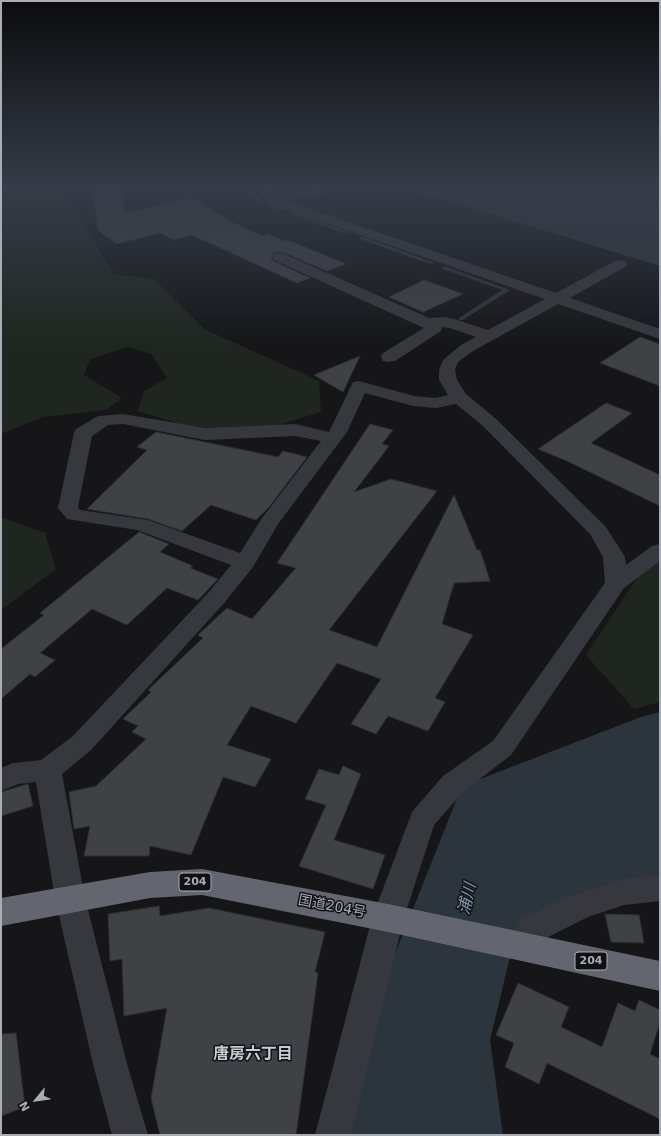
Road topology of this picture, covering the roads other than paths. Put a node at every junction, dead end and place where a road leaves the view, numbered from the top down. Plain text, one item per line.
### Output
1 (402, 243) edge
2 (278, 256) dead end
3 (620, 264) dead end
4 (558, 299) junction
5 (428, 323) junction
6 (660, 334) edge
7 (489, 336) junction
8 (389, 357) dead end
9 (460, 398) junction
10 (333, 438) junction
11 (660, 551) edge
12 (245, 562) junction
13 (616, 583) junction
14 (48, 770) junction
15 (1, 780) edge
16 (660, 888) edge
17 (70, 898) junction
18 (1, 912) edge
19 (388, 918) junction
20 (522, 947) junction
21 (660, 976) edge
22 (130, 1135) edge
23 (333, 1135) edge

1 - 4 street
2 - 5 street
3 - 4 street
4 - 6 street
4 - 7 street
5 - 7 street
5 - 8 street
7 - 9 street
9 - 10 street
9 - 13 street
10 - 12 street
10 - 12 street
11 - 13 street
12 - 14 street
13 - 19 street
14 - 15 street
14 - 17 street
16 - 20 street
17 - 18 highway, 国道204号 / 204
17 - 19 highway, 国道204号 / 204
17 - 22 street
19 - 20 highway, 国道204号 / 204
19 - 23 street
20 - 21 highway, 国道204号 / 204

